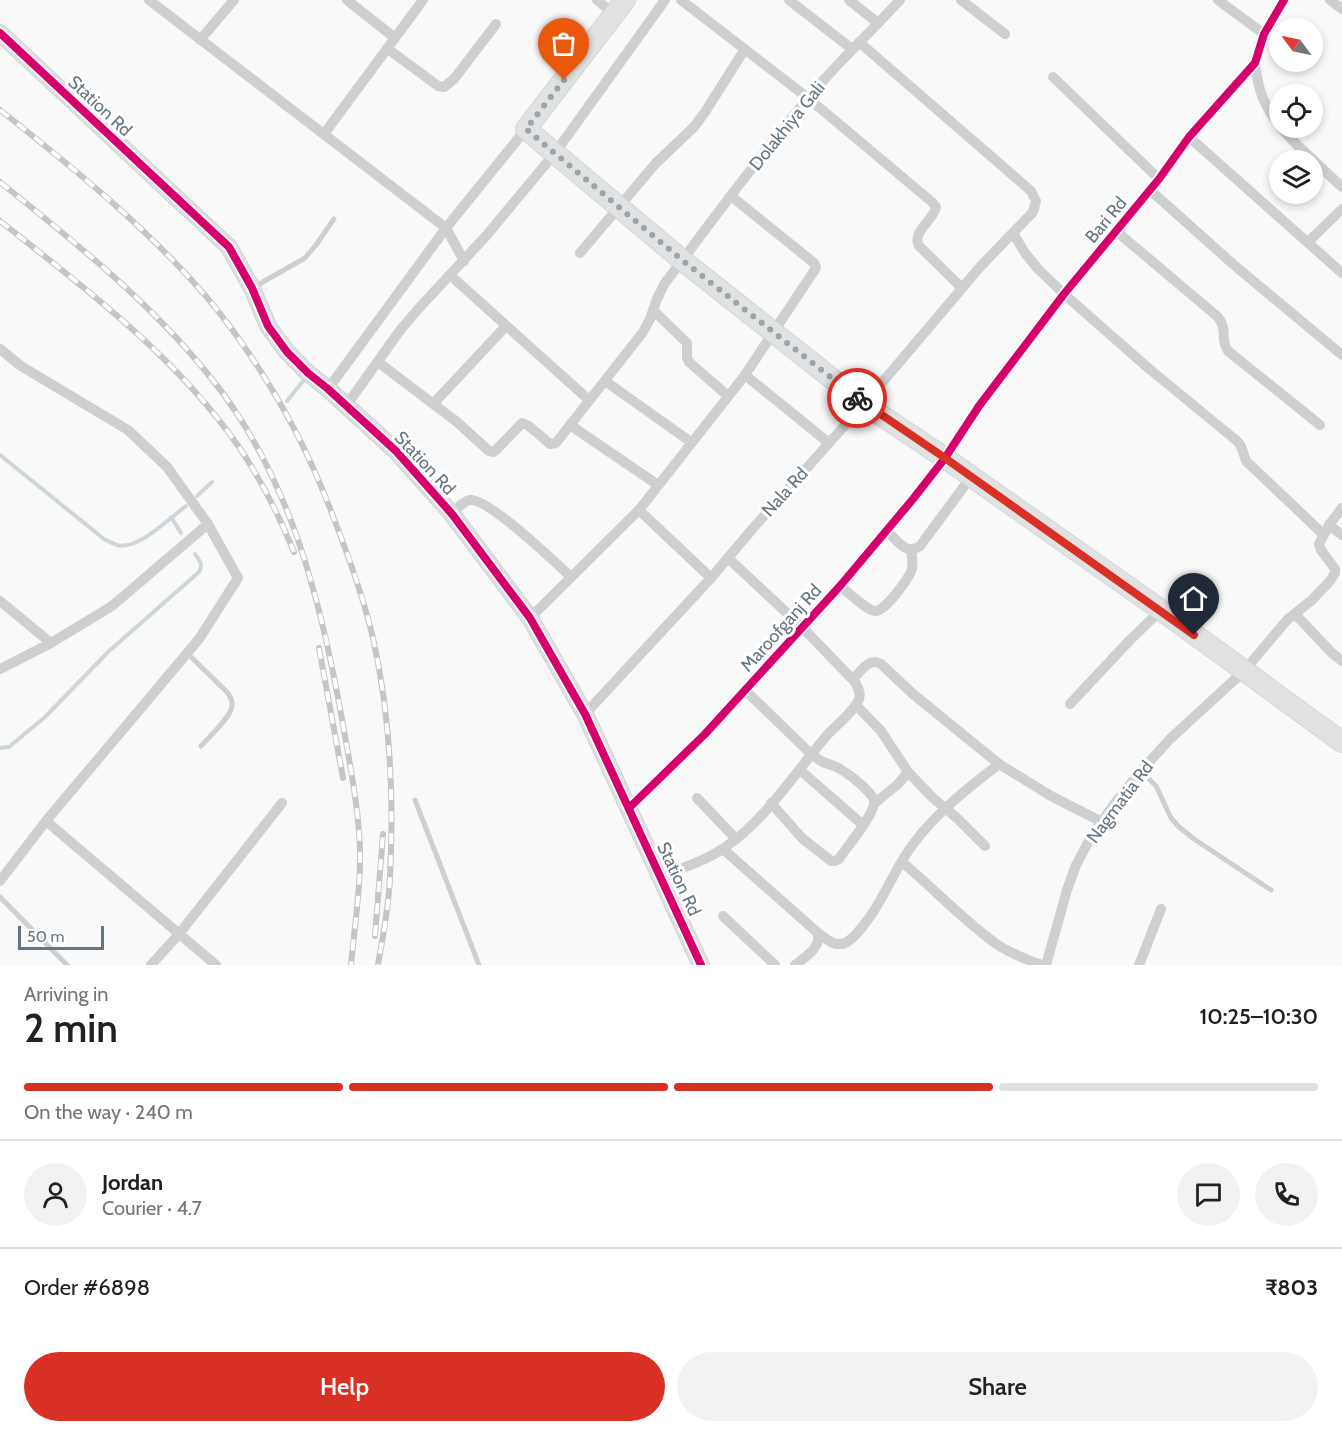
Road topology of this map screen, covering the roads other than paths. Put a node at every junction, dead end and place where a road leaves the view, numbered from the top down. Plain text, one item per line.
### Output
1 (149, 0) edge
2 (234, 0) edge
3 (347, 0) edge
4 (423, 0) edge
5 (597, 0) edge
6 (665, 0) edge
7 (681, 0) edge
8 (789, 0) edge
9 (849, 0) edge
10 (900, 0) edge
11 (961, 0) edge
12 (1218, 0) edge
13 (1284, 0) edge
14 (1330, 0) edge
15 (620, 7) edge
16 (1342, 9) edge
17 (879, 23) junction
18 (496, 24) dead end
19 (0, 33) edge
20 (1005, 34) dead end
21 (1264, 34) junction
22 (395, 38) junction
23 (200, 40) junction
24 (855, 45) junction
25 (388, 49) junction
26 (745, 49) junction
27 (1255, 63) junction
28 (1053, 77) dead end
29 (808, 98) junction
30 (1269, 109) edge
31 (526, 129) junction
32 (324, 134) junction
33 (1189, 137) junction
34 (1290, 138) edge
35 (555, 153) junction
36 (1159, 179) junction
37 (1342, 187) edge
38 (1150, 190) junction
39 (731, 196) junction
40 (619, 207) junction
41 (1342, 209) edge
42 (334, 219) dead end
43 (446, 228) junction
44 (1116, 231) junction
45 (1012, 233) junction
46 (1308, 242) junction
47 (580, 253) dead end
48 (682, 260) junction
49 (464, 261) junction
50 (1342, 273) edge
51 (451, 276) junction
52 (252, 288) junction
53 (962, 288) junction
54 (1064, 294) junction
55 (653, 310) junction
56 (506, 326) junction
57 (775, 332) junction
58 (0, 349) edge
59 (1342, 355) edge
60 (378, 362) junction
61 (745, 375) junction
62 (605, 381) junction
63 (328, 389) junction
64 (728, 396) junction
65 (589, 400) junction
66 (434, 404) junction
67 (864, 404) junction
68 (346, 406) junction
69 (570, 425) junction
70 (1320, 425) dead end
71 (691, 442) junction
72 (829, 443) junction
73 (945, 458) junction
74 (971, 477) junction
75 (658, 485) junction
76 (1342, 508) edge
77 (639, 510) junction
78 (452, 514) junction
79 (208, 524) junction
80 (1326, 530) junction
81 (887, 531) junction
82 (1342, 535) edge
83 (910, 550) junction
84 (728, 558) junction
85 (572, 577) junction
86 (711, 578) junction
87 (840, 586) junction
88 (0, 601) edge
89 (1161, 610) junction
90 (1295, 614) junction
91 (530, 618) junction
92 (802, 627) junction
93 (51, 643) junction
94 (187, 653) junction
95 (1342, 661) edge
96 (0, 669) edge
97 (1244, 671) junction
98 (853, 679) junction
99 (744, 690) junction
100 (1070, 704) dead end
101 (856, 705) junction
102 (585, 714) junction
103 (1342, 742) edge
104 (201, 747) dead end
105 (811, 754) junction
106 (999, 764) junction
107 (800, 770) junction
108 (1141, 771) junction
109 (908, 772) junction
110 (697, 798) dead end
111 (415, 800) dead end
112 (282, 803) dead end
113 (771, 803) junction
114 (874, 803) junction
115 (629, 808) junction
116 (945, 808) junction
117 (46, 822) junction
118 (1102, 822) junction
119 (863, 825) junction
120 (736, 839) junction
121 (985, 846) dead end
122 (723, 849) junction
123 (902, 862) junction
124 (661, 876) junction
125 (0, 881) edge
126 (1271, 890) dead end
127 (0, 897) edge
128 (1161, 909) dead end
129 (723, 916) dead end
130 (818, 933) junction
131 (179, 934) junction
132 (1143, 963) edge
133 (67, 965) edge
134 (151, 965) edge
135 (216, 965) edge
136 (479, 965) edge
137 (702, 965) edge
138 (774, 965) edge
139 (795, 965) edge
140 (1042, 965) edge
141 (1046, 965) edge

1 - 23 street
2 - 23 street
3 - 22 street
4 - 22 street
5 - 15 street
6 - 35 street
7 - 26 street
8 - 24 street
9 - 17 street
10 - 17 street, Dolakhiya Gali
11 - 20 street
12 - 21 street
13 - 21 street, Bari Rd
14 - 16 street
15 - 31 highway
17 - 24 street, Dolakhiya Gali
18 - 25 street
19 - 52 street, Station Rd
21 - 27 street, Bari Rd
22 - 25 street
23 - 32 street
24 - 29 street, Dolakhiya Gali
24 - 45 street, Nala Rd
25 - 32 street
26 - 29 street
26 - 40 street
27 - 30 street
27 - 33 street, Bari Rd
28 - 36 street
29 - 39 street, Dolakhiya Gali
29 - 53 street
31 - 35 highway
31 - 43 street
32 - 43 street
33 - 36 street, Bari Rd
33 - 46 street
34 - 37 street
35 - 40 highway
35 - 49 street
36 - 38 street, Bari Rd
38 - 44 street, Bari Rd
38 - 59 street
39 - 48 street, Dolakhiya Gali
39 - 57 street
40 - 47 street
40 - 48 highway
41 - 46 street
42 - 52 lane
43 - 49 street
43 - 63 street
44 - 54 street, Bari Rd
44 - 70 street
45 - 53 street, Nala Rd
45 - 54 street
46 - 50 street
48 - 55 street, Dolakhiya Gali
48 - 57 highway
49 - 51 street
51 - 56 street
51 - 60 street
52 - 63 street, Station Rd
53 - 67 street, Nala Rd
54 - 73 street, Bari Rd
54 - 80 street
55 - 62 street, Dolakhiya Gali
55 - 64 street
56 - 65 street
56 - 66 street
57 - 61 street
57 - 67 highway
58 - 79 street
60 - 66 street
60 - 68 street
61 - 64 street
61 - 72 street
62 - 65 street, Dolakhiya Gali
62 - 71 street
63 - 68 street, Station Rd
64 - 71 street
65 - 69 street, Dolakhiya Gali
66 - 69 street, Dolakhiya Gali
67 - 72 street, Nala Rd
67 - 73 highway
68 - 78 street, Station Rd
69 - 75 street
71 - 75 street
72 - 84 street, Nala Rd
73 - 74 highway
73 - 81 street, Maroofganj Rd
74 - 83 street
74 - 89 highway
75 - 77 street
76 - 80 street
77 - 85 street
77 - 86 street
78 - 85 street
78 - 91 street, Station Rd
79 - 93 street
79 - 94 street
80 - 82 street
80 - 90 street, Nagmatia Rd
81 - 83 street
81 - 87 street, Maroofganj Rd
83 - 87 street
84 - 86 street, Nala Rd
84 - 92 street
85 - 91 street
86 - 102 street, Nala Rd
87 - 92 street, Maroofganj Rd
88 - 93 street
89 - 97 highway
89 - 100 street
90 - 95 street
90 - 97 street, Nagmatia Rd
91 - 102 street, Station Rd
92 - 98 street
92 - 99 street, Maroofganj Rd
93 - 96 street
94 - 104 lane
94 - 117 street
97 - 103 highway
97 - 108 street, Nagmatia Rd
98 - 101 street
98 - 106 street
99 - 105 street
99 - 115 street, Maroofganj Rd
101 - 105 street
101 - 109 street
102 - 115 street, Station Rd
105 - 107 street
105 - 114 street
106 - 116 street
106 - 118 street
107 - 113 street
107 - 119 street
108 - 118 street, Nagmatia Rd
108 - 126 lane
109 - 114 street
109 - 116 street
110 - 120 street
111 - 136 lane
112 - 131 street
113 - 119 street
113 - 120 street
114 - 119 street
115 - 124 street, Station Rd
116 - 121 street
116 - 123 street
117 - 125 street
117 - 131 street
118 - 141 street, Nagmatia Rd
120 - 122 street
122 - 124 street
122 - 130 street
123 - 130 street
123 - 140 street
124 - 137 street, Station Rd
127 - 133 lane
128 - 132 street
129 - 138 street
130 - 139 street
131 - 134 street
131 - 135 street

